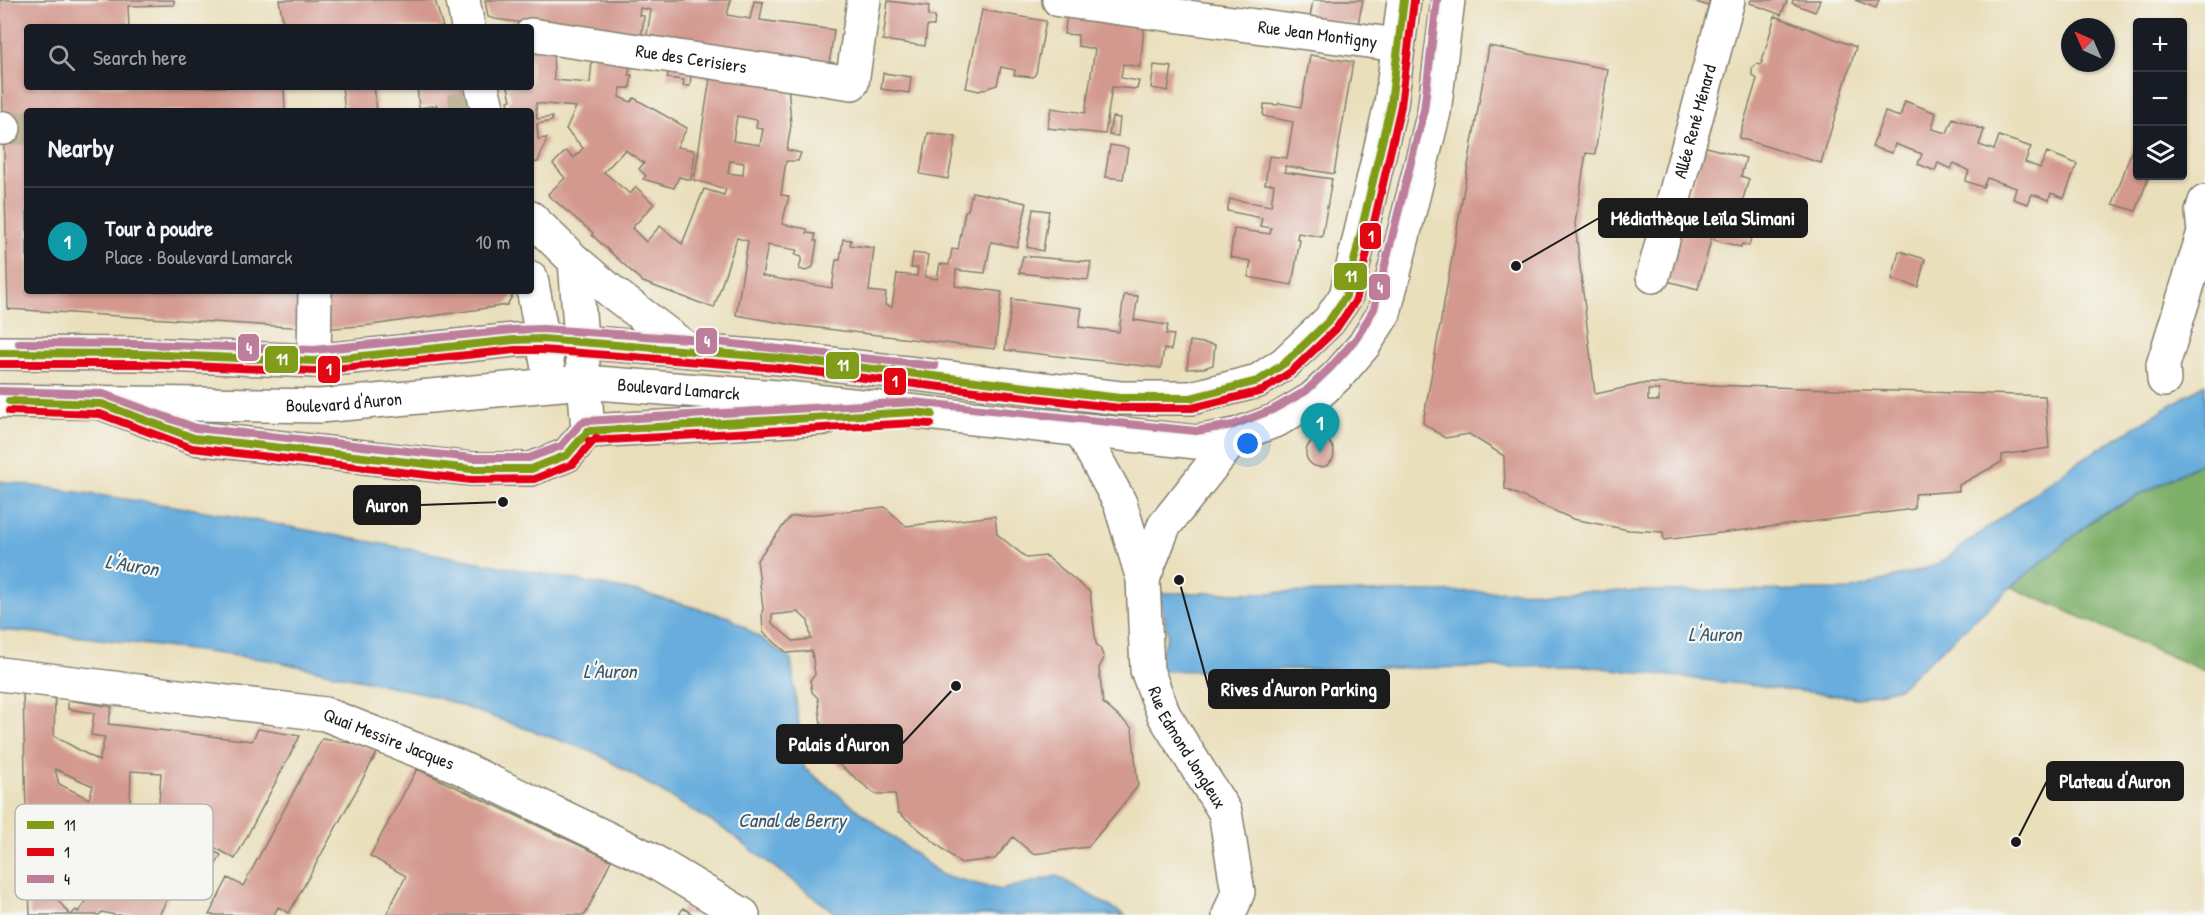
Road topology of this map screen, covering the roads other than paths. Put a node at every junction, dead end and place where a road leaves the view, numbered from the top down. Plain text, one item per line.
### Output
1 (864, 0) edge
2 (1059, 0) edge
3 (1404, 0) edge
4 (1448, 0) edge
5 (1728, 0) edge
6 (534, 35) edge
7 (1398, 45) junction
8 (2205, 202) edge
9 (534, 221) edge
10 (575, 261) junction
11 (1653, 276) dead end
12 (315, 294) edge
13 (534, 294) edge
14 (542, 339) junction
15 (581, 342) junction
16 (687, 349) junction
17 (0, 353) edge
18 (314, 361) junction
19 (2164, 380) dead end
20 (584, 382) junction
21 (552, 384) junction
22 (0, 400) edge
23 (102, 404) junction
24 (914, 412) junction
25 (1081, 430) junction
26 (588, 431) junction
27 (1236, 435) junction
28 (1143, 589) junction
29 (0, 675) edge
30 (743, 915) edge
31 (1229, 915) edge

1 - 6 main road, Rue des Cerisiers
2 - 7 main road, Rue Jean Montigny
3 - 7 main road
4 - 27 main road, Boulevard Lamarck
5 - 11 main road, Allée René Ménard
7 - 16 main road
8 - 19 main road
9 - 10 main road
10 - 15 main road
10 - 16 main road
12 - 18 main road
13 - 14 main road
14 - 15 main road
14 - 18 main road
14 - 21 main road
15 - 16 main road
15 - 20 main road
17 - 18 main road
20 - 21 main road, Boulevard d'Auron
20 - 24 main road, Boulevard Lamarck
20 - 26 main road
21 - 23 main road, Boulevard d'Auron
22 - 23 main road, Boulevard d'Auron
23 - 26 main road, Boulevard d'Auron
24 - 25 main road, Boulevard Lamarck
24 - 26 main road, Boulevard Lamarck
25 - 27 main road, Boulevard Lamarck
25 - 28 main road, Rue Edmond Jongleux
27 - 28 main road, Rue Edmond Jongleux
28 - 31 main road, Rue Edmond Jongleux
29 - 30 main road, Quai Messire Jacques

